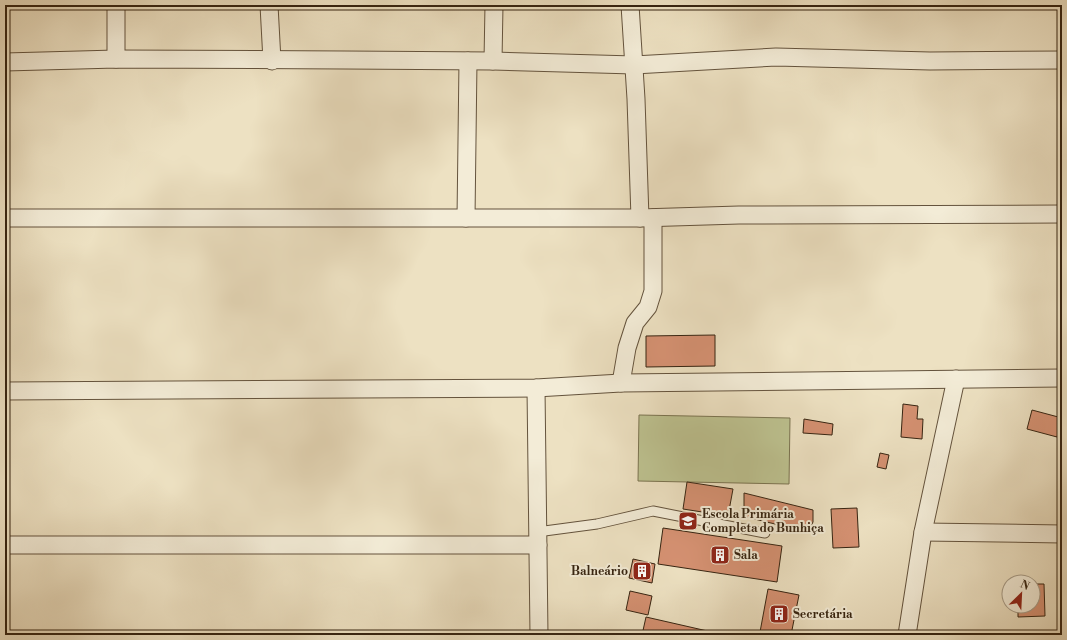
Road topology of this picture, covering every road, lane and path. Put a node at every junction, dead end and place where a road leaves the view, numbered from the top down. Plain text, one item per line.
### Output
1 (116, 5) edge
2 (269, 5) edge
3 (494, 5) edge
4 (630, 5) edge
5 (116, 60) junction
6 (272, 60) junction
7 (1062, 60) edge
8 (493, 61) junction
9 (5, 62) edge
10 (468, 62) junction
11 (634, 65) junction
12 (1062, 214) edge
13 (5, 218) edge
14 (466, 218) junction
15 (646, 218) junction
16 (1062, 378) edge
17 (956, 379) junction
18 (621, 383) junction
19 (536, 388) junction
20 (5, 391) edge
21 (923, 532) junction
22 (766, 533) dead end
23 (1062, 534) edge
24 (538, 538) junction
25 (5, 545) edge
26 (539, 635) edge
27 (907, 635) edge

1 - 5 street
2 - 6 street
3 - 8 street
4 - 11 street
5 - 6 street
5 - 9 street
6 - 10 street
7 - 11 street
8 - 10 street
8 - 11 street
10 - 14 street
11 - 15 street
12 - 15 street
13 - 14 street
14 - 15 street
15 - 18 street
16 - 17 street
17 - 18 street
17 - 21 street
18 - 19 street
19 - 20 street
19 - 24 street
21 - 23 street
21 - 27 street
22 - 24 lane
24 - 25 street
24 - 26 street

